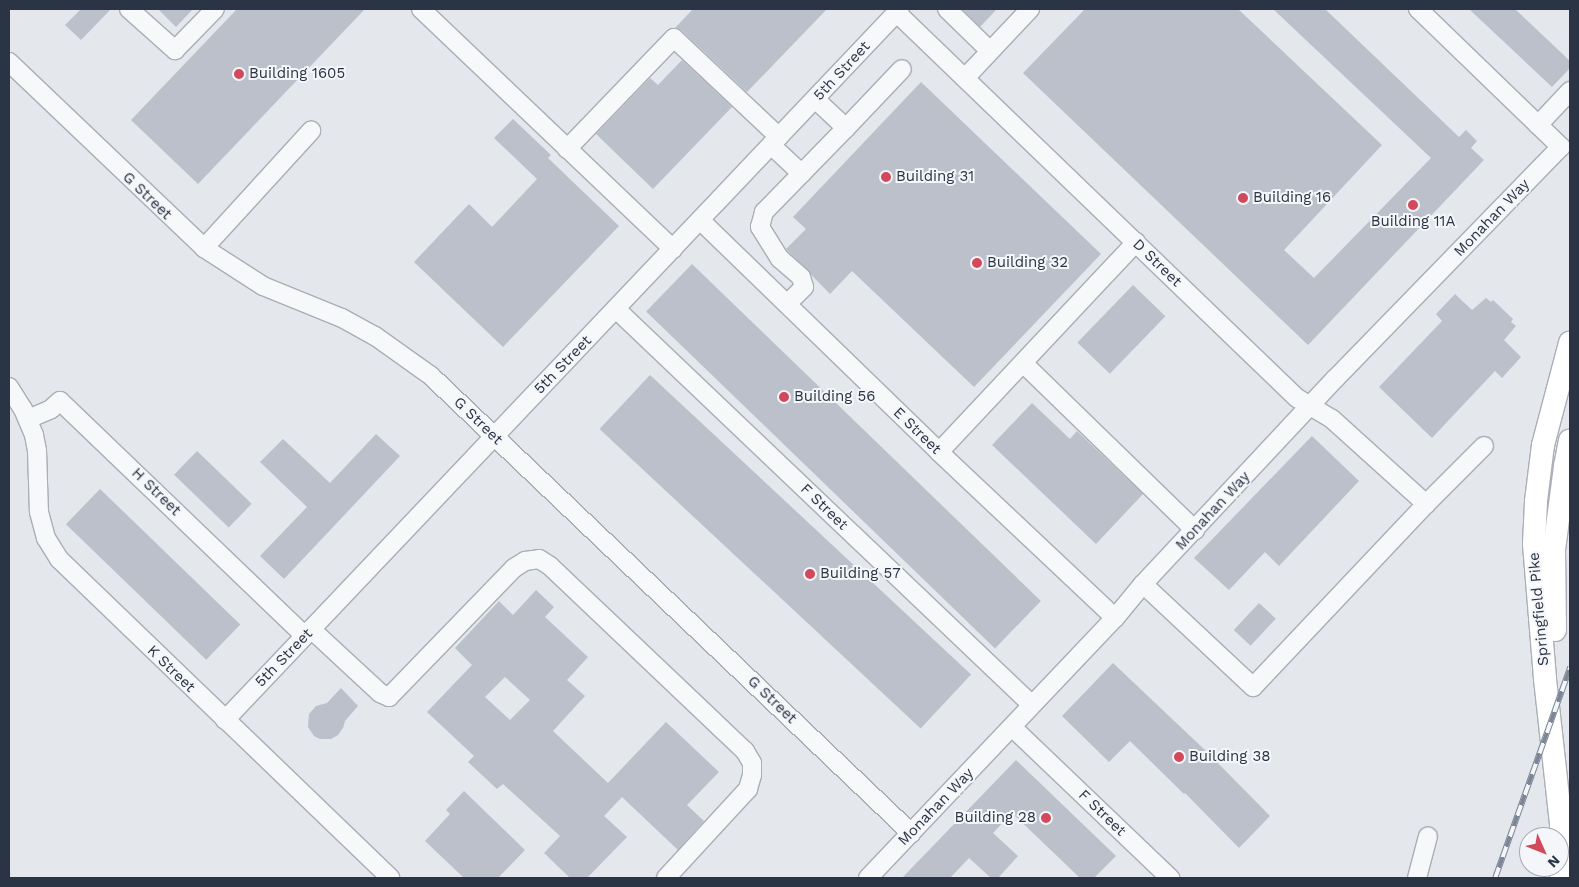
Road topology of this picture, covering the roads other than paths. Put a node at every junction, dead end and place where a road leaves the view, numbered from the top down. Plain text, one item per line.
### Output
1 (129, 9) edge
2 (215, 9) edge
3 (421, 9) edge
4 (947, 9) edge
5 (1030, 9) edge
6 (1418, 9) edge
7 (899, 11) edge
8 (990, 52) junction
9 (9, 62) edge
10 (902, 69) dead end
11 (965, 78) junction
12 (1570, 91) edge
13 (814, 100) junction
14 (1538, 125) junction
15 (846, 128) junction
16 (311, 131) dead end
17 (775, 141) junction
18 (567, 149) junction
19 (802, 174) junction
20 (700, 220) junction
21 (1136, 242) junction
22 (204, 248) junction
23 (673, 249) junction
24 (787, 304) junction
25 (616, 309) junction
26 (1570, 344) edge
27 (1023, 363) junction
28 (9, 387) edge
29 (1312, 406) junction
30 (28, 419) junction
31 (494, 437) junction
32 (1570, 440) edge
33 (1484, 446) dead end
34 (939, 452) junction
35 (1426, 504) junction
36 (1195, 530) junction
37 (1144, 584) junction
38 (1115, 618) junction
39 (308, 632) junction
40 (1032, 705) junction
41 (225, 720) junction
42 (1012, 727) junction
43 (1570, 790) edge
44 (911, 833) junction
45 (1428, 836) dead end
46 (391, 878) edge
47 (666, 878) edge
48 (868, 878) edge
49 (1170, 878) edge
50 (1417, 878) edge
51 (1561, 878) edge

1 - 2 street
3 - 18 street
4 - 8 street
5 - 8 street
6 - 14 street
7 - 11 street, D Street
7 - 13 street, 5th Street
8 - 11 street
9 - 22 street, G Street
10 - 15 street
11 - 21 street, D Street
12 - 14 street
13 - 15 street
13 - 17 street, 5th Street
14 - 29 street, Monahan Way
15 - 19 street
16 - 22 street
17 - 18 street
17 - 19 street
17 - 20 street, 5th Street
18 - 23 street
19 - 24 street
20 - 23 street, 5th Street
20 - 24 street, E Street
21 - 27 street
21 - 29 street, D Street
22 - 31 street, G Street
23 - 25 street, 5th Street
24 - 34 street, E Street
25 - 31 street, 5th Street
25 - 40 street, F Street
26 - 51 main road, Springfield Pike
27 - 34 street
27 - 36 street
28 - 30 street
29 - 35 street, D Street
29 - 36 street, Monahan Way
30 - 39 street, H Street
30 - 41 street, K Street
31 - 39 street, 5th Street
31 - 44 street, G Street
32 - 43 main road, Springfield Pike
33 - 35 street
34 - 38 street, E Street
35 - 37 street
36 - 37 street, Monahan Way
37 - 38 street, Monahan Way
38 - 40 street, Monahan Way
39 - 41 street, 5th Street
39 - 47 street
40 - 42 street, Monahan Way
41 - 46 street, K Street
42 - 44 street, Monahan Way
42 - 49 street, F Street
44 - 48 street, Monahan Way
45 - 50 street

